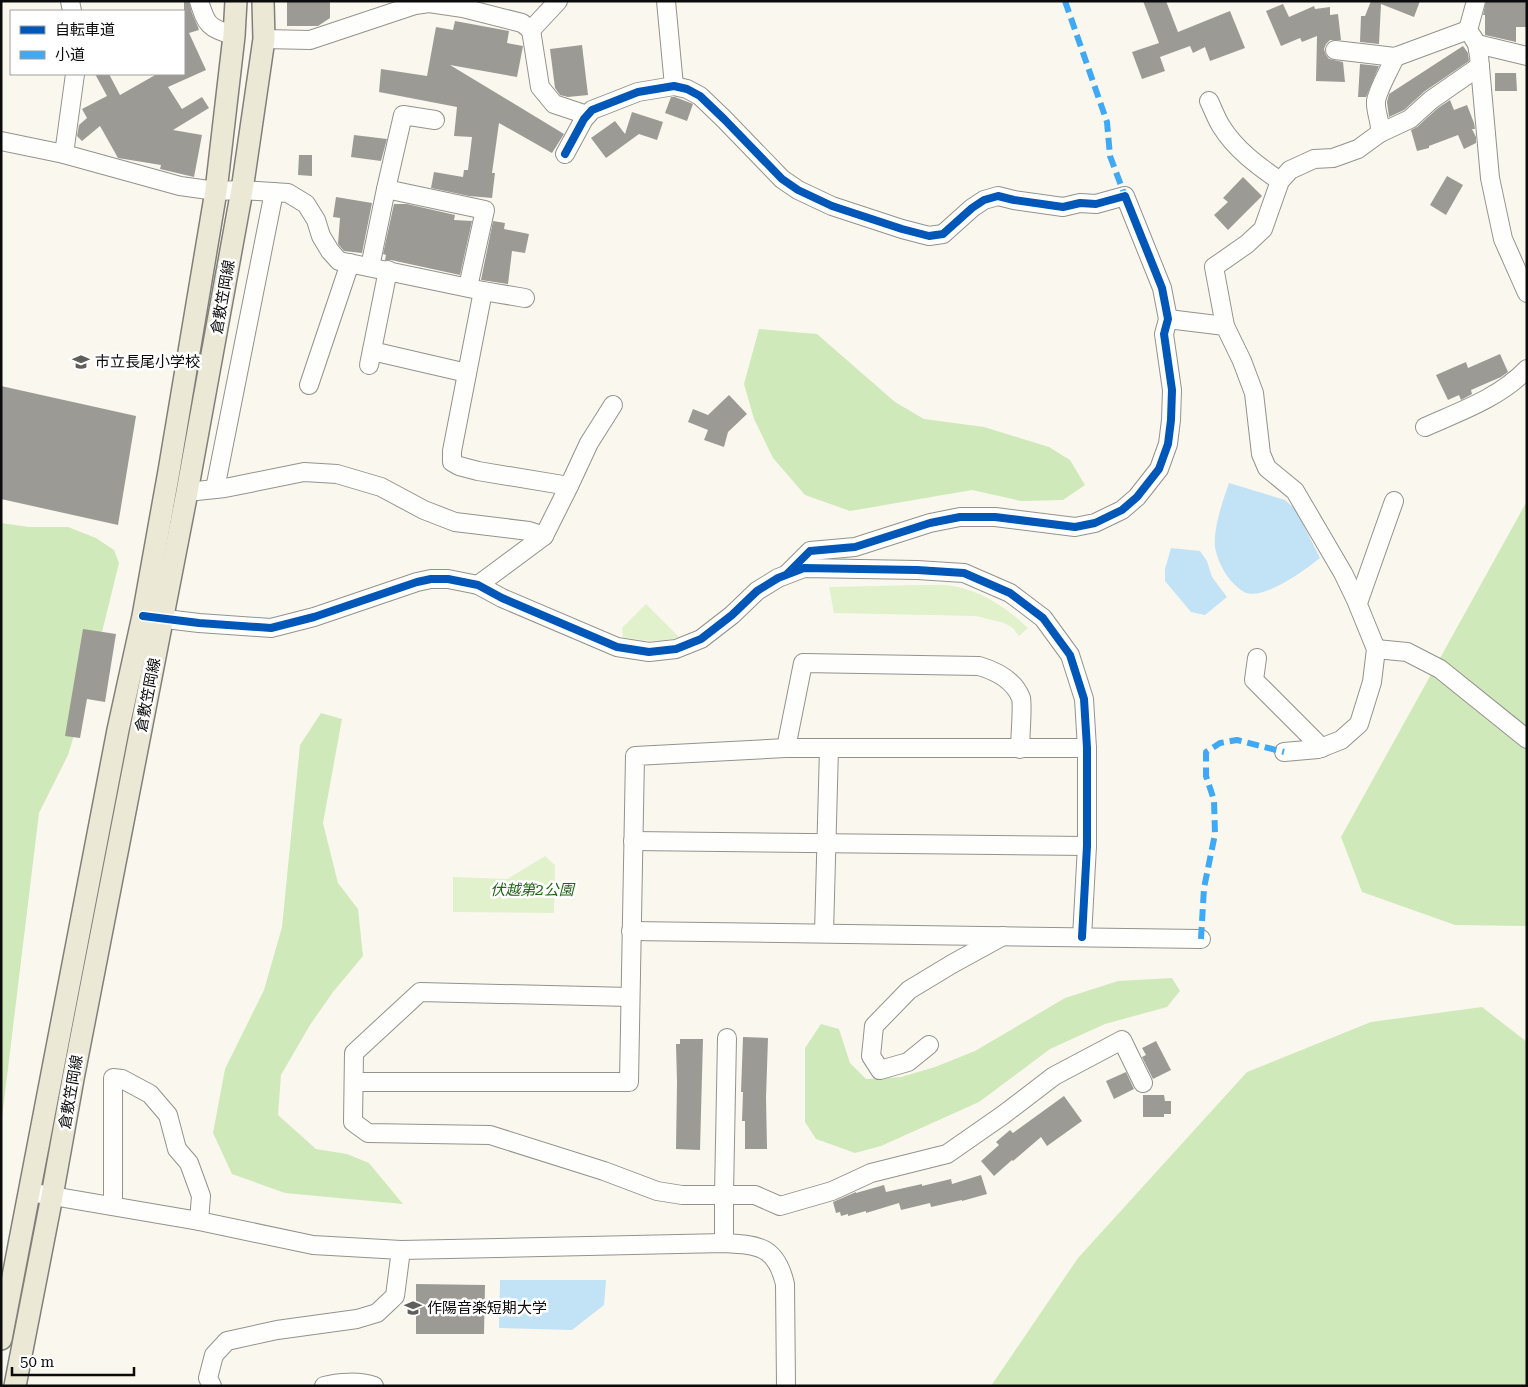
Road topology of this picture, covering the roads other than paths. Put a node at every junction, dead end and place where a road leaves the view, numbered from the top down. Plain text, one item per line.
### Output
1 (199, 1) edge
2 (236, 1) edge
3 (263, 1) edge
4 (558, 1) edge
5 (666, 1) edge
6 (1476, 1) edge
7 (531, 30) junction
8 (234, 36) junction
9 (1473, 37) junction
10 (264, 39) junction
11 (1335, 50) dead end
12 (1527, 56) edge
13 (1395, 57) junction
14 (1480, 66) junction
15 (75, 75) edge
16 (674, 86) junction
17 (1209, 101) dead end
18 (587, 115) junction
19 (435, 120) dead end
20 (1380, 133) junction
21 (1, 141) edge
22 (64, 154) junction
23 (565, 154) dead end
24 (1280, 181) junction
25 (386, 189) junction
26 (242, 190) junction
27 (216, 191) junction
28 (274, 192) junction
29 (350, 263) junction
30 (370, 267) junction
31 (388, 270) junction
32 (475, 289) junction
33 (1527, 293) edge
34 (525, 298) dead end
35 (1168, 319) junction
36 (1225, 326) junction
37 (1527, 369) edge
38 (467, 373) junction
39 (309, 385) dead end
40 (613, 405) dead end
41 (1425, 427) dead end
42 (569, 486) junction
43 (216, 489) junction
44 (187, 492) junction
45 (1394, 501) dead end
46 (544, 536) junction
47 (788, 574) junction
48 (478, 585) junction
49 (1358, 603) junction
50 (152, 618) junction
51 (1376, 649) junction
52 (1257, 658) dead end
53 (1527, 739) edge
54 (786, 748) junction
55 (829, 748) junction
56 (1087, 748) junction
57 (1322, 748) junction
58 (1020, 749) junction
59 (1284, 752) dead end
60 (633, 841) junction
61 (827, 843) junction
62 (1086, 846) junction
63 (631, 930) junction
64 (824, 933) junction
65 (1004, 936) junction
66 (1082, 937) junction
67 (1201, 938) dead end
68 (630, 997) junction
69 (727, 1038) dead end
70 (928, 1045) dead end
71 (354, 1082) junction
72 (1143, 1083) dead end
73 (29, 1192) junction
74 (724, 1194) junction
75 (52, 1196) junction
76 (114, 1206) junction
77 (199, 1221) junction
78 (724, 1243) junction
79 (401, 1250) junction
80 (1, 1339) edge
81 (15, 1386) edge
82 (212, 1386) edge
83 (324, 1386) edge
84 (374, 1386) edge
85 (786, 1386) edge

1 - 8 street
2 - 8 main road, 倉敷笠岡線
3 - 10 main road, 倉敷笠岡線
4 - 7 street
5 - 16 street
6 - 9 street
7 - 10 street
7 - 18 street
8 - 27 main road, 倉敷笠岡線
9 - 12 street
9 - 13 street
9 - 14 street
10 - 26 main road, 倉敷笠岡線
11 - 13 street
13 - 20 street
14 - 20 street
14 - 33 street
15 - 22 street
16 - 18 street
16 - 35 street
17 - 24 street
18 - 23 street
19 - 25 street
20 - 24 street
21 - 22 street
22 - 27 street
24 - 36 street
25 - 30 street
25 - 32 street
26 - 27 street
26 - 28 street
26 - 44 main road, 倉敷笠岡線
27 - 50 main road, 倉敷笠岡線
28 - 29 street
28 - 43 street
29 - 30 street
29 - 39 street
30 - 31 street
31 - 32 street
31 - 38 street
32 - 34 street
32 - 38 street
35 - 36 street
35 - 47 street
36 - 49 street
37 - 41 street
38 - 42 street
40 - 42 street
42 - 46 street
43 - 44 street
43 - 46 street
44 - 50 main road, 倉敷笠岡線
45 - 49 street
46 - 48 street
47 - 48 street
47 - 56 street
48 - 50 street
49 - 51 street
50 - 73 main road, 倉敷笠岡線
50 - 75 main road, 倉敷笠岡線
51 - 53 street
51 - 57 street
52 - 57 street
54 - 55 street
54 - 58 street
54 - 60 street
55 - 58 street
55 - 61 street
56 - 58 street
56 - 62 street
57 - 59 street
60 - 61 street
60 - 63 street
61 - 62 street
61 - 64 street
62 - 66 street
63 - 64 street
63 - 68 street
64 - 65 street
65 - 66 street
65 - 70 street
66 - 67 street
68 - 71 street
68 - 71 street
69 - 74 street
71 - 74 street
72 - 74 street
73 - 75 street
73 - 80 main road, 倉敷笠岡線
74 - 78 street
75 - 76 street
75 - 81 main road, 倉敷笠岡線
76 - 77 street
76 - 77 street
77 - 79 street
78 - 79 street
78 - 85 street
79 - 82 street
83 - 84 street

